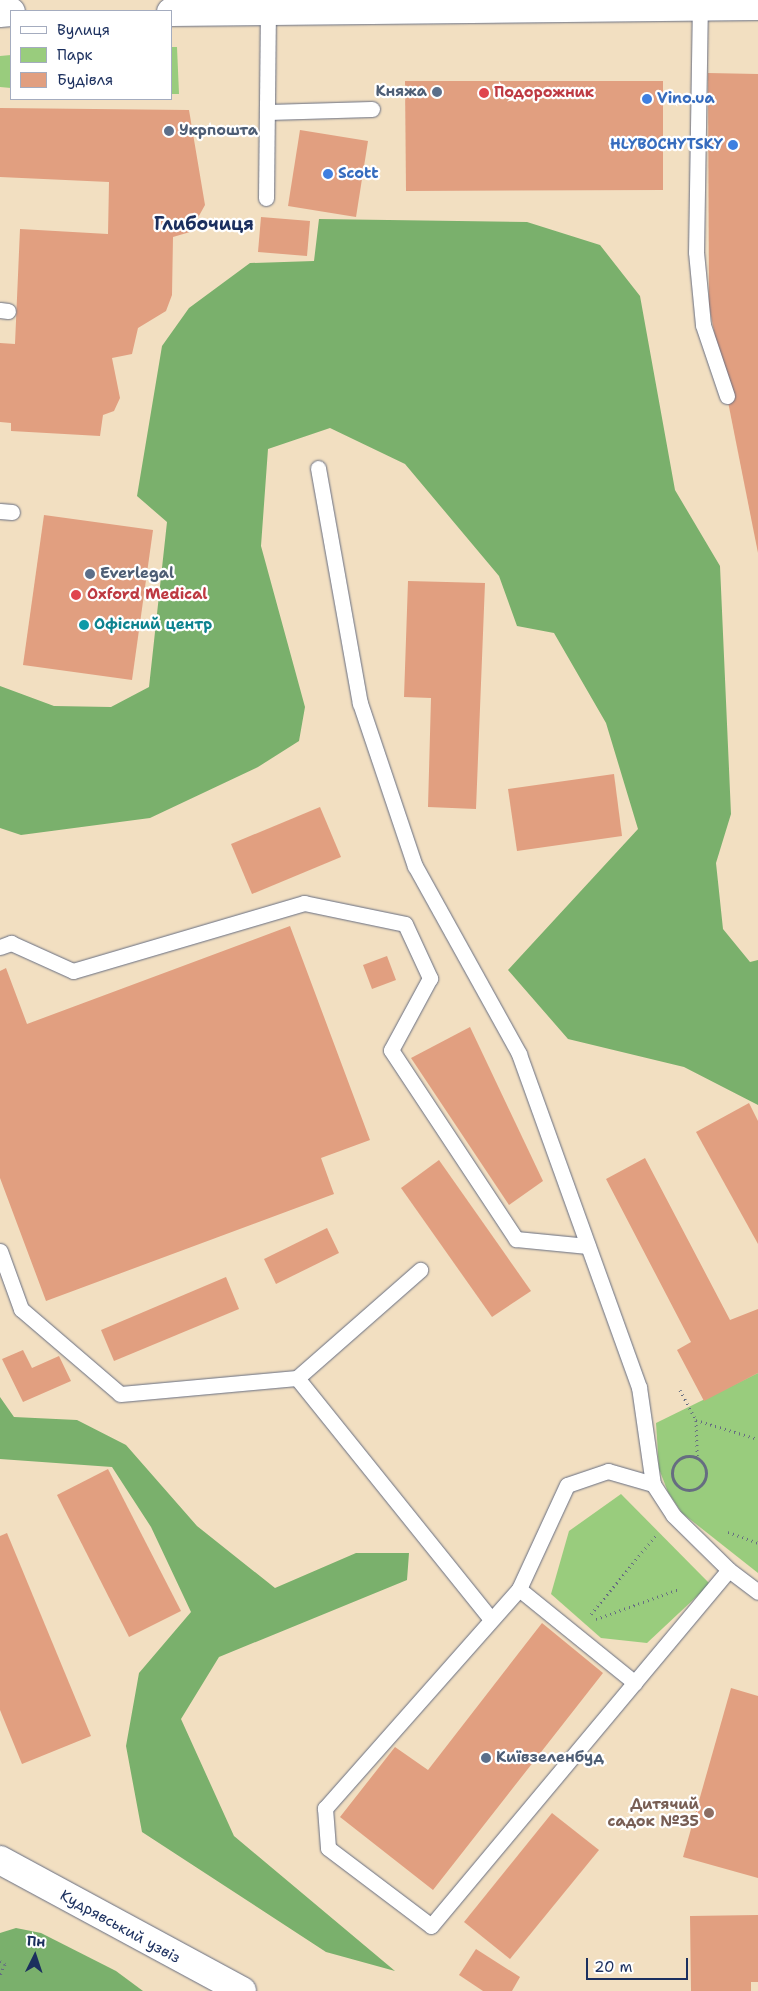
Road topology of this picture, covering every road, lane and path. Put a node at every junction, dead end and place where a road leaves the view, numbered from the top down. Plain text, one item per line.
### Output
1 (689, 4) edge
2 (268, 6) edge
3 (758, 6) edge
4 (172, 12) edge
5 (372, 109) dead end
6 (267, 112) junction
7 (266, 198) dead end
8 (727, 396) dead end
9 (318, 468) dead end
10 (0, 947) edge
11 (588, 1246) junction
12 (0, 1252) edge
13 (420, 1270) dead end
14 (297, 1378) junction
15 (680, 1390) dead end
16 (696, 1420) junction
17 (758, 1438) edge
18 (697, 1458) junction
19 (654, 1484) junction
20 (673, 1515) junction
21 (729, 1570) junction
22 (683, 1587) dead end
23 (519, 1589) junction
24 (758, 1592) edge
25 (490, 1618) junction
26 (579, 1629) junction
27 (635, 1682) junction
28 (0, 1860) edge
29 (0, 1961) edge
30 (0, 1975) edge
31 (242, 1991) edge

1 - 2 main road
1 - 3 main road
1 - 8 lane
2 - 4 main road
2 - 6 lane
5 - 6 lane
6 - 7 lane
9 - 11 lane
10 - 11 lane
11 - 19 lane
12 - 14 lane
13 - 14 lane
14 - 25 lane
15 - 16 path
16 - 17 path
16 - 18 path
18 - 18 path
19 - 20 lane
19 - 23 lane
20 - 21 lane
20 - 26 path
21 - 24 lane
21 - 27 lane
22 - 26 path
23 - 25 lane
23 - 26 lane
25 - 27 lane
26 - 27 lane
28 - 31 main road, Кудрявський узвіз
29 - 30 path

